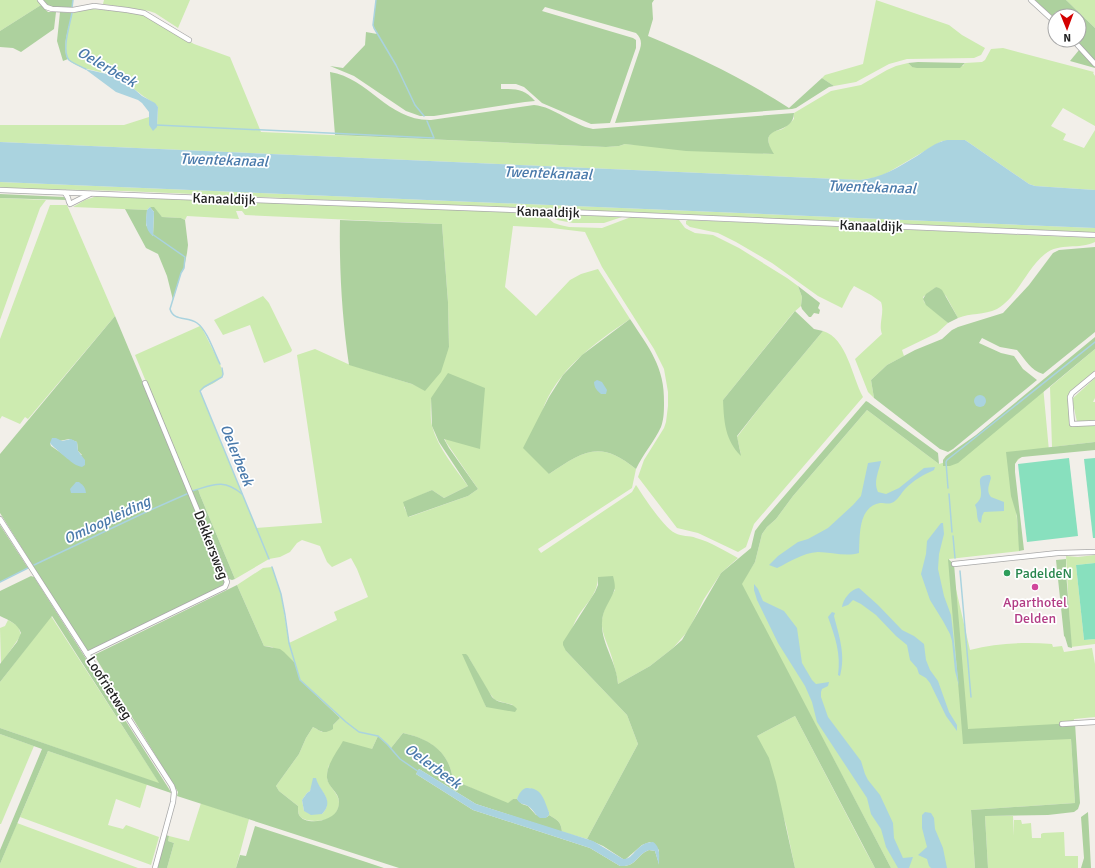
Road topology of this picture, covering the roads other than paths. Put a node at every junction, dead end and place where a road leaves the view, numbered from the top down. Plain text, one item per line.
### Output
1 (40, 0) edge
2 (1031, 0) edge
3 (1047, 15) edge
4 (189, 40) dead end
5 (1080, 48) edge
6 (1095, 64) edge
7 (0, 190) edge
8 (65, 193) junction
9 (91, 194) junction
10 (1095, 235) edge
11 (1095, 374) edge
12 (145, 383) dead end
13 (1095, 423) edge
14 (0, 519) edge
15 (1095, 552) edge
16 (954, 564) dead end
17 (87, 654) junction
18 (1095, 722) edge
19 (1062, 724) dead end
20 (155, 868) edge

1 - 4 street
2 - 3 street
5 - 6 street
7 - 8 street, Kanaaldijk
8 - 9 street, Kanaaldijk
8 - 9 street
9 - 10 street, Kanaaldijk
11 - 13 street
12 - 17 street, Dekkersweg
14 - 17 street, Loofrietweg
15 - 16 street
17 - 20 street, Loofrietweg
18 - 19 street

